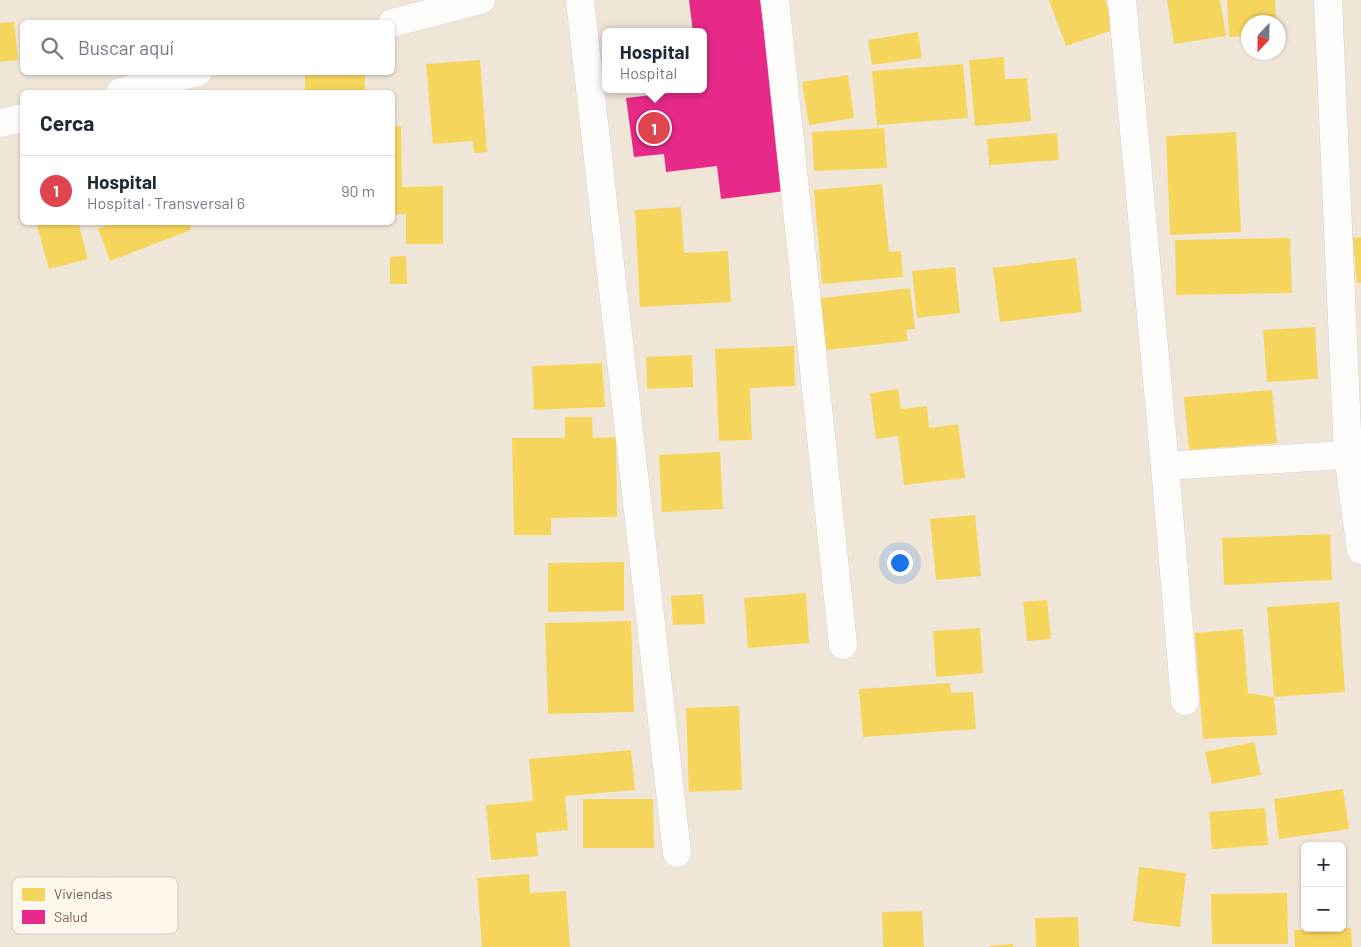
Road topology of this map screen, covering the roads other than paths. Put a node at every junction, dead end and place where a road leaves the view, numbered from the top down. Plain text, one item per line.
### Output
1 (481, 0) edge
2 (580, 0) edge
3 (775, 0) edge
4 (1122, 0) edge
5 (1328, 0) edge
6 (395, 22) edge
7 (186, 75) edge
8 (128, 90) edge
9 (20, 118) edge
10 (0, 123) edge
11 (1355, 454) edge
12 (1165, 466) junction
13 (1361, 550) edge
14 (843, 645) dead end
15 (1185, 701) dead end
16 (677, 853) dead end

1 - 6 street
2 - 16 street
3 - 14 street
4 - 12 street
5 - 11 street
7 - 8 street
9 - 10 street
11 - 12 street
11 - 13 street
12 - 15 street

